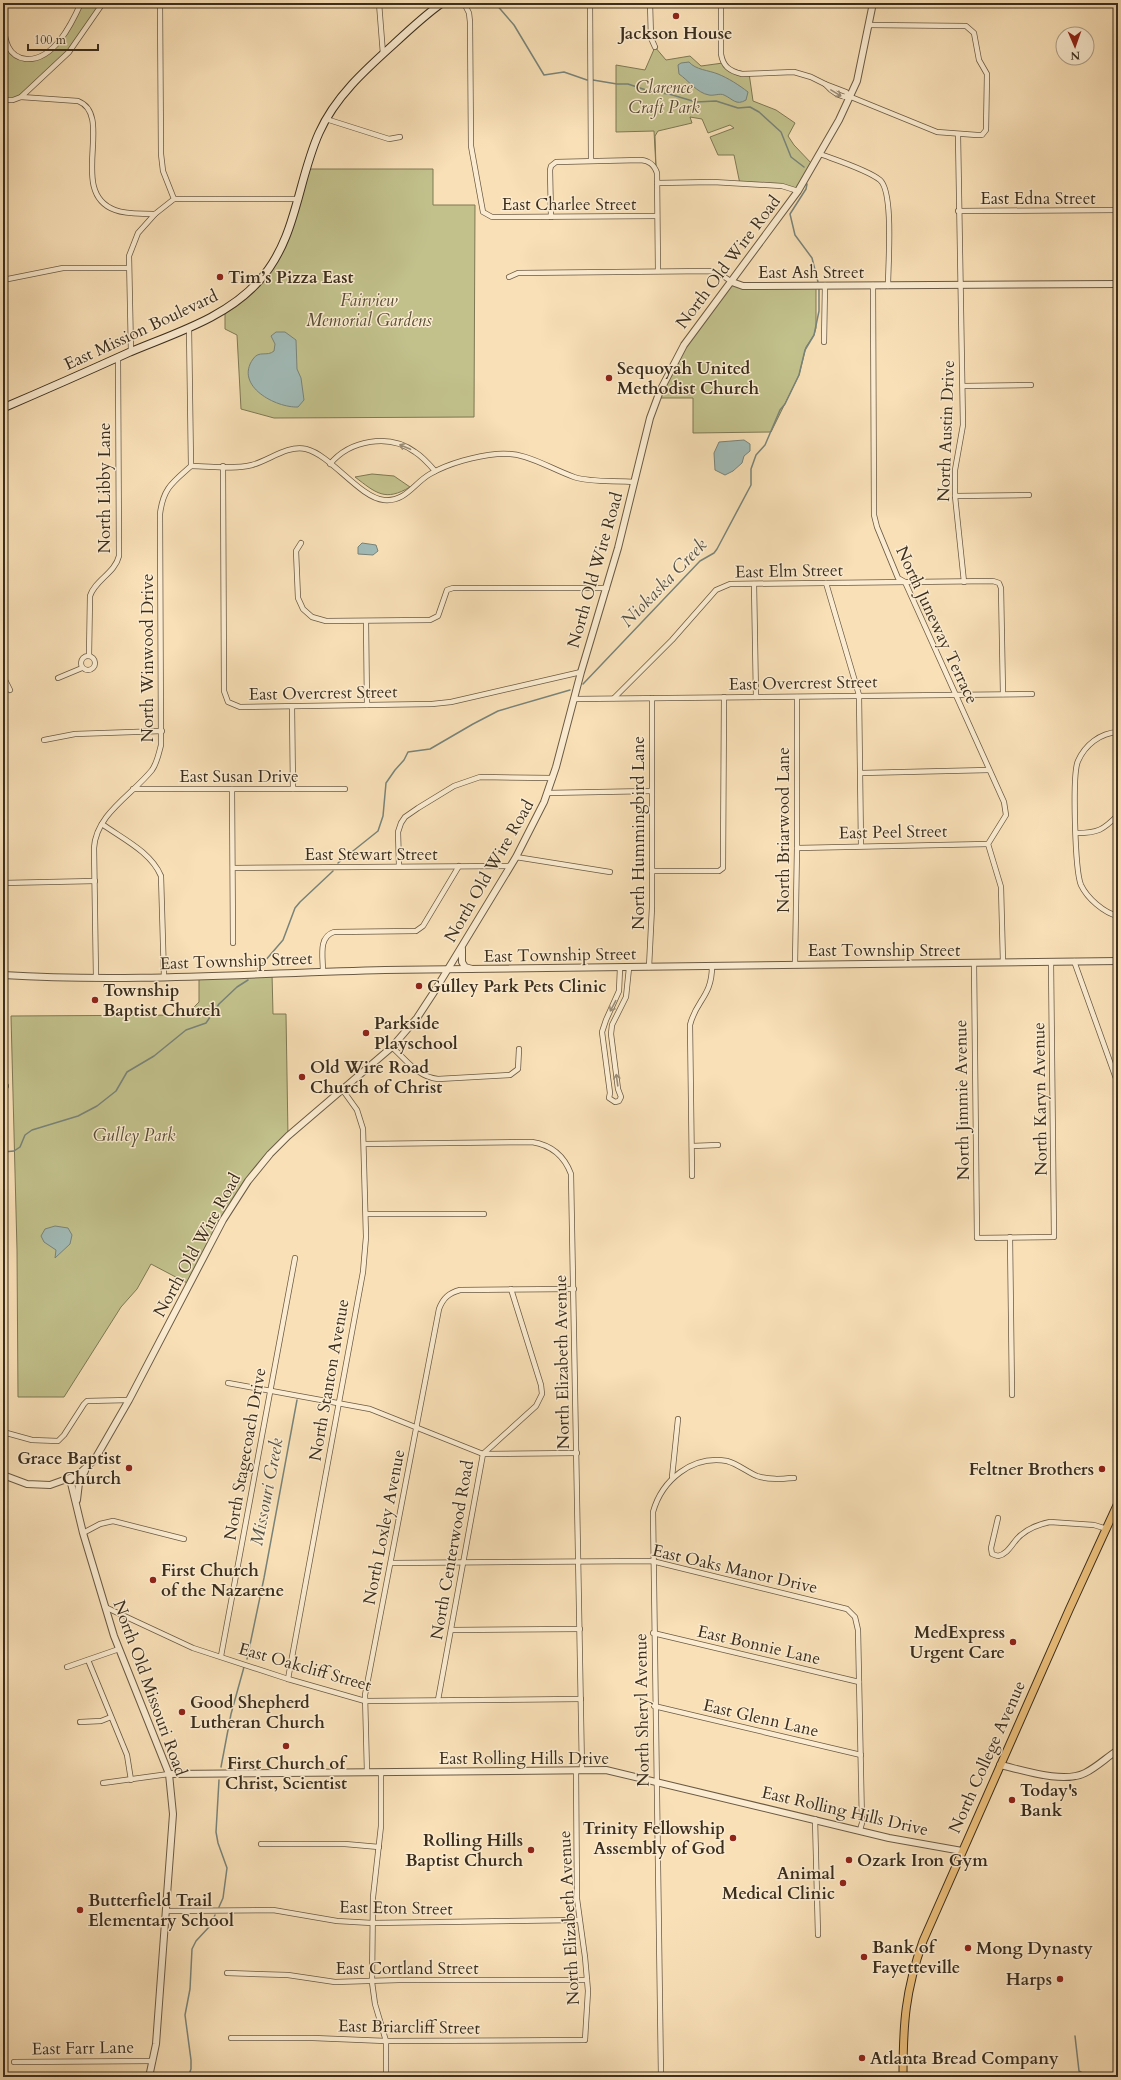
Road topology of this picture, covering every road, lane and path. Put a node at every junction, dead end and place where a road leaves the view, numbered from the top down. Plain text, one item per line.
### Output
1 (82, 3) edge
2 (103, 3) edge
3 (160, 3) edge
4 (380, 3) edge
5 (442, 3) edge
6 (464, 3) edge
7 (590, 3) edge
8 (650, 3) edge
9 (721, 3) edge
10 (797, 3) edge
11 (873, 4) edge
12 (3, 24) edge
13 (870, 25) junction
14 (655, 47) dead end
15 (383, 54) junction
16 (21, 97) junction
17 (851, 97) junction
18 (3, 100) edge
19 (326, 119) junction
20 (958, 135) junction
21 (400, 137) dead end
22 (820, 154) junction
23 (591, 160) junction
24 (657, 183) junction
25 (798, 191) junction
26 (174, 199) junction
27 (299, 199) junction
28 (1118, 210) edge
29 (958, 211) junction
30 (155, 214) junction
31 (657, 216) junction
32 (551, 217) junction
33 (128, 268) junction
34 (3, 269) edge
35 (658, 271) junction
36 (509, 277) dead end
37 (4, 280) edge
38 (732, 282) junction
39 (960, 284) junction
40 (1118, 284) edge
41 (872, 285) junction
42 (825, 286) junction
43 (888, 286) junction
44 (3, 299) edge
45 (189, 328) junction
46 (824, 342) dead end
47 (131, 352) junction
48 (118, 358) junction
49 (1031, 384) dead end
50 (963, 386) junction
51 (3, 408) edge
52 (330, 464) junction
53 (191, 466) junction
54 (223, 466) junction
55 (435, 471) junction
56 (634, 482) junction
57 (1029, 495) dead end
58 (955, 496) junction
59 (301, 544) dead end
60 (905, 582) junction
61 (964, 582) junction
62 (826, 583) junction
63 (754, 584) junction
64 (607, 588) junction
65 (366, 622) junction
66 (90, 656) junction
67 (82, 668) junction
68 (581, 672) junction
69 (3, 676) edge
70 (58, 678) dead end
71 (10, 690) dead end
72 (956, 694) junction
73 (1003, 694) junction
74 (1032, 694) dead end
75 (859, 696) junction
76 (724, 697) junction
77 (756, 697) junction
78 (797, 697) junction
79 (614, 698) junction
80 (652, 698) junction
81 (574, 699) junction
82 (366, 705) junction
83 (292, 707) junction
84 (162, 731) junction
85 (1118, 732) edge
86 (44, 740) dead end
87 (989, 770) junction
88 (861, 773) junction
89 (553, 778) junction
90 (133, 789) junction
91 (232, 789) junction
92 (293, 789) junction
93 (345, 789) dead end
94 (651, 790) junction
95 (547, 793) junction
96 (1118, 815) edge
97 (102, 824) junction
98 (1077, 833) junction
99 (988, 844) junction
100 (861, 846) junction
101 (798, 848) junction
102 (516, 857) junction
103 (399, 866) junction
104 (459, 866) junction
105 (510, 866) junction
106 (233, 868) junction
107 (652, 871) junction
108 (610, 872) dead end
109 (95, 881) junction
110 (3, 883) edge
111 (1118, 916) edge
112 (233, 943) dead end
113 (464, 944) junction
114 (1074, 961) junction
115 (1118, 961) edge
116 (1003, 962) junction
117 (1051, 962) junction
118 (974, 963) junction
119 (794, 964) junction
120 (712, 966) junction
121 (650, 967) junction
122 (620, 968) junction
123 (629, 968) junction
124 (447, 970) junction
125 (475, 970) junction
126 (323, 972) junction
127 (3, 975) edge
128 (96, 978) junction
129 (164, 978) junction
130 (392, 1048) junction
131 (519, 1049) dead end
132 (1118, 1084) edge
133 (342, 1089) junction
134 (365, 1144) junction
135 (718, 1145) dead end
136 (692, 1146) junction
137 (692, 1176) dead end
138 (366, 1214) junction
139 (484, 1214) dead end
140 (1010, 1237) junction
141 (294, 1258) dead end
142 (511, 1289) junction
143 (574, 1289) junction
144 (228, 1383) dead end
145 (270, 1390) junction
146 (1012, 1395) dead end
147 (129, 1400) junction
148 (338, 1402) junction
149 (678, 1419) dead end
150 (416, 1427) junction
151 (3, 1432) edge
152 (577, 1453) junction
153 (483, 1454) junction
154 (88, 1466) junction
155 (3, 1475) edge
156 (672, 1477) junction
157 (794, 1478) dead end
158 (70, 1479) junction
159 (1118, 1503) edge
160 (76, 1506) junction
161 (998, 1518) dead end
162 (1107, 1529) junction
163 (83, 1533) junction
164 (184, 1539) dead end
165 (652, 1560) junction
166 (578, 1561) junction
167 (390, 1562) junction
168 (463, 1562) junction
169 (105, 1607) junction
170 (580, 1629) junction
171 (451, 1630) junction
172 (653, 1633) junction
173 (119, 1649) junction
174 (221, 1656) junction
175 (88, 1660) junction
176 (66, 1667) dead end
177 (288, 1679) junction
178 (859, 1682) junction
179 (581, 1699) junction
180 (438, 1700) junction
181 (365, 1701) junction
182 (654, 1706) junction
183 (111, 1717) junction
184 (80, 1722) dead end
185 (1118, 1750) edge
186 (861, 1755) junction
187 (1000, 1765) junction
188 (579, 1770) junction
189 (367, 1772) junction
190 (381, 1772) junction
191 (170, 1774) junction
192 (131, 1780) junction
193 (656, 1781) junction
194 (103, 1783) dead end
195 (816, 1819) junction
196 (860, 1830) junction
197 (261, 1844) dead end
198 (379, 1847) junction
199 (962, 1851) junction
200 (166, 1911) junction
201 (579, 1920) junction
202 (372, 1923) junction
203 (818, 1935) dead end
204 (228, 1973) dead end
205 (587, 1980) junction
206 (372, 1982) junction
207 (231, 2038) dead end
208 (585, 2040) joint
209 (386, 2041) junction
210 (153, 2061) junction
211 (14, 2062) dead end
212 (148, 2077) edge
213 (386, 2077) edge
214 (660, 2077) edge
215 (903, 2077) edge

1 - 12 street
2 - 16 street
3 - 26 street
4 - 15 street
5 - 15 main road, East Mission Boulevard
6 - 32 street, East Charlee Street
7 - 23 street
8 - 14 street
9 - 17 street
10 - 11 street
11 - 13 street, North Old Wire Road
13 - 17 street, North Old Wire Road
13 - 20 street
15 - 19 main road, East Mission Boulevard
16 - 18 street
16 - 30 street
17 - 20 street
17 - 22 street, North Old Wire Road
19 - 21 street
19 - 27 main road, East Mission Boulevard
20 - 29 street, North Austin Drive
22 - 25 street, North Old Wire Road
22 - 43 street
23 - 24 street
23 - 32 street
24 - 25 street
24 - 31 street
25 - 38 street, North Old Wire Road
26 - 27 street
26 - 30 street
27 - 45 main road, East Mission Boulevard
28 - 29 street, East Edna Street
29 - 39 street, North Austin Drive
30 - 33 street
31 - 32 street, East Charlee Street
31 - 35 street
33 - 37 street
33 - 47 street
34 - 37 street
35 - 36 street, East Ash Street
35 - 38 street, East Ash Street
37 - 44 street
38 - 42 street, East Ash Street
38 - 56 street, North Old Wire Road
39 - 40 street, East Ash Street
39 - 43 street, East Ash Street
39 - 50 street, North Austin Drive
41 - 42 street, East Ash Street
41 - 43 street, East Ash Street
41 - 60 street, North Juneway Terrace
42 - 46 street
45 - 47 main road, East Mission Boulevard
45 - 53 street
47 - 48 main road, East Mission Boulevard
48 - 51 main road, East Mission Boulevard
48 - 66 street, North Libby Lane
49 - 50 street
50 - 58 street, North Austin Drive
52 - 54 street
55 -> 52 street
52 - 55 street
53 - 54 street
53 - 84 street, North Winwood Drive
54 - 83 street, East Overcrest Street
55 - 56 street
56 - 64 street, North Old Wire Road
57 - 58 street
58 - 61 street, North Austin Drive
59 - 65 street
60 - 61 street, East Elm Street
60 - 62 street, East Elm Street
60 - 72 street, North Juneway Terrace
61 - 73 street
62 - 63 street, East Elm Street
62 - 75 street
63 - 77 street
63 - 79 street, East Elm Street
64 - 65 street
64 - 68 street, North Old Wire Road
65 - 82 street
66 - 67 street
66 - 67 street, North Libby Lane
67 - 70 street, North Libby Lane
68 - 81 street, North Old Wire Road
68 - 82 street, East Overcrest Street
69 - 71 street
72 - 73 street, East Overcrest Street
72 - 75 street, East Overcrest Street
72 - 87 street, North Juneway Terrace
73 - 74 street, East Overcrest Street
75 - 78 street, East Overcrest Street
75 - 88 street
76 - 77 street, East Overcrest Street
76 - 80 street, East Overcrest Street
76 - 107 street
77 - 78 street, East Overcrest Street
78 - 101 street, North Briarwood Lane
79 - 80 street, East Overcrest Street
79 - 81 street, East Overcrest Street
80 - 94 street, North Hummingbird Lane
81 - 89 street, North Old Wire Road
82 - 83 street, East Overcrest Street
83 - 92 street
84 - 86 street
84 - 90 street, North Winwood Drive
85 - 98 street
87 - 88 street
87 - 99 street, North Juneway Terrace
88 - 100 street
89 - 95 street, North Old Wire Road
89 - 103 street
90 - 91 street, East Susan Drive
90 - 97 street, North Winwood Drive
91 - 92 street, East Susan Drive
91 - 106 street
92 - 93 street, East Susan Drive
94 - 95 street
94 - 107 street, North Hummingbird Lane
95 - 102 street, North Old Wire Road
96 - 98 street
97 - 109 street, North Winwood Drive
97 - 129 street
98 - 111 street
99 - 100 street, East Peel Street
99 - 116 street
100 - 101 street, East Peel Street
101 - 119 street, North Briarwood Lane
102 - 105 street, North Old Wire Road
102 - 108 street
103 - 104 street, East Stewart Street
103 - 106 street, East Stewart Street
104 - 105 street, East Stewart Street
104 - 126 street
105 - 113 street, North Old Wire Road
106 - 112 street
107 - 121 street, North Hummingbird Lane
109 - 110 street
109 - 128 street, North Winwood Drive
113 - 124 street, North Old Wire Road
113 - 125 street
114 - 115 street, East Township Street
114 - 117 street, East Township Street
114 - 132 street
116 - 117 street, East Township Street
116 - 118 street, East Township Street
117 - 140 street, North Karyn Avenue
118 - 119 street, East Township Street
118 - 140 street, North Jimmie Avenue
119 - 120 street, East Township Street
120 - 121 street, East Township Street
120 - 136 street
121 - 123 street, East Township Street
122 - 123 street, East Township Street
122 -> 123 street
122 - 125 street, East Township Street
124 - 125 street, East Township Street
124 - 126 street, East Township Street
124 - 130 street, North Old Wire Road
126 - 129 street, East Township Street
127 - 128 street, East Township Street
128 - 129 street, East Township Street
130 - 131 street
130 - 133 street, North Old Wire Road
133 - 134 street, North Stanton Avenue
133 - 147 street, North Old Wire Road
134 - 138 street, North Stanton Avenue
134 - 143 street, North Elizabeth Avenue
135 - 136 street
136 - 137 street
138 - 139 street
138 - 148 street, North Stanton Avenue
140 - 146 street
141 - 145 street, North Stagecoach Drive
142 - 143 street
142 - 150 street, North Loxley Avenue
142 - 153 street, North Centerwood Road
143 - 152 street, North Elizabeth Avenue
144 - 145 street
145 - 148 street
145 - 174 street, North Stagecoach Drive
147 - 151 street
147 - 154 street, North Old Wire Road
148 - 150 street
148 - 177 street, North Stanton Avenue
149 - 156 street
150 - 153 street
150 - 167 street, North Loxley Avenue
152 - 153 street
152 - 166 street, North Elizabeth Avenue
153 - 168 street, North Centerwood Road
154 - 158 street, North Old Wire Road
154 - 160 street
155 - 158 street, North Old Wire Road
156 - 157 street, North Sheryl Avenue
156 - 165 street, North Sheryl Avenue
158 - 160 street, North Old Missouri Road
159 - 162 main road, North College Avenue
160 - 163 street, North Old Missouri Road
161 - 162 street
162 - 187 main road, North College Avenue
163 - 164 street
163 - 169 street, North Old Missouri Road
165 - 166 street, East Oaks Manor Drive
165 - 172 street, North Sheryl Avenue
165 - 178 street, East Oaks Manor Drive
166 - 168 street, East Oaks Manor Drive
166 - 170 street, North Elizabeth Avenue
167 - 168 street, East Oaks Manor Drive
167 - 181 street, North Loxley Avenue
168 - 171 street, North Centerwood Road
169 - 173 street, North Old Missouri Road
169 - 174 street, East Oakcliff Street
170 - 171 street
170 - 179 street, North Elizabeth Avenue
171 - 180 street, North Centerwood Road
172 - 178 street, East Bonnie Lane
172 - 182 street, North Sheryl Avenue
173 - 175 street
173 - 191 street, North Old Missouri Road
174 - 177 street, East Oakcliff Street
175 - 176 street
175 - 183 street
177 - 181 street, East Oakcliff Street
178 - 186 street, East Oaks Manor Drive
179 - 180 street, East Oakcliff Street
179 - 188 street, North Elizabeth Avenue
180 - 181 street, East Oakcliff Street
181 - 189 street, North Loxley Avenue
182 - 186 street, East Glenn Lane
182 - 193 street, North Sheryl Avenue
183 - 184 street
183 - 192 street
185 - 187 street
186 - 196 street, East Oaks Manor Drive
187 - 199 main road, North College Avenue
188 - 190 street, East Rolling Hills Drive
188 - 193 street, East Rolling Hills Drive
188 - 201 street, North Elizabeth Avenue
189 - 190 street, East Rolling Hills Drive
189 - 191 street, East Rolling Hills Drive
190 - 198 street
191 - 192 street, East Rolling Hills Drive
191 - 200 street, North Old Missouri Road
192 - 194 street, East Rolling Hills Drive
193 - 195 street, East Rolling Hills Drive
193 - 214 street, North Sheryl Avenue
195 - 196 street, East Rolling Hills Drive
195 - 203 street
196 - 199 street, East Rolling Hills Drive
197 - 198 street
198 - 202 street
199 - 215 main road, North College Avenue
200 - 202 street, East Eton Street
200 - 210 street, North Old Missouri Road
201 - 202 street, East Eton Street
201 - 205 street, North Elizabeth Avenue
202 - 206 street
204 - 206 street, East Cortland Street
205 - 206 street, East Cortland Street
205 - 208 street, North Elizabeth Avenue
206 - 209 street
207 - 209 street, East Briarcliff Street
208 - 209 street, East Briarcliff Street
209 - 213 street
210 - 211 street, East Farr Lane
210 - 212 street, North Old Missouri Road

